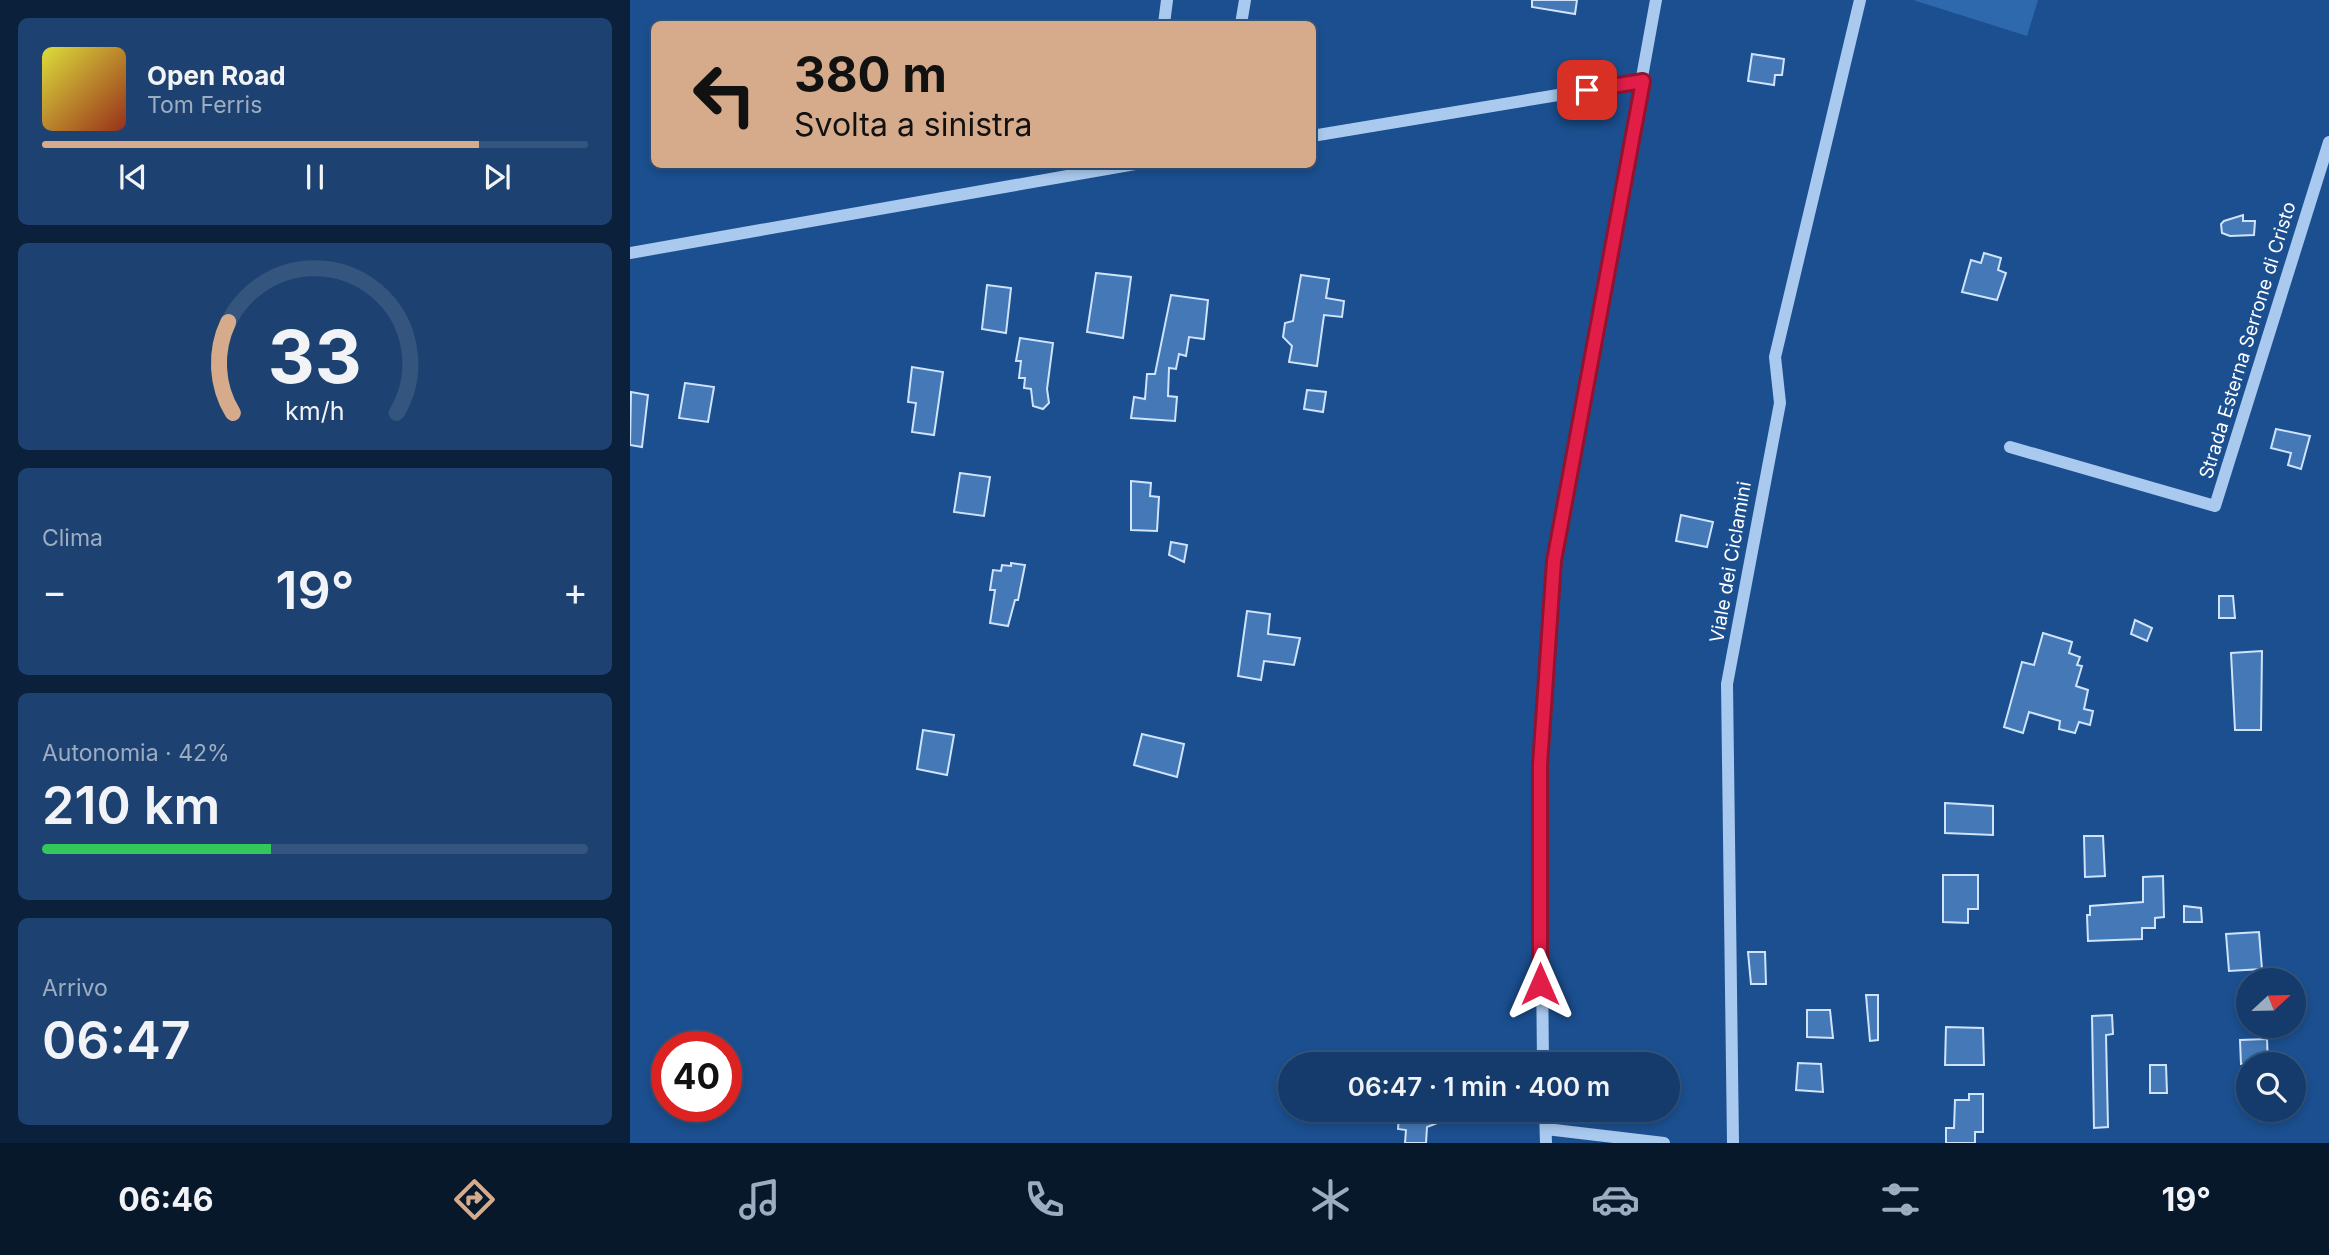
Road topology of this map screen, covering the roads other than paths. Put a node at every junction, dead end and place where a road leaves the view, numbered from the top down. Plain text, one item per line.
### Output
1 (1167, 0) edge
2 (1245, 0) edge
3 (1656, 0) edge
4 (1860, 0) edge
5 (1164, 21) edge
6 (1242, 21) edge
7 (1643, 81) junction
8 (1316, 135) edge
9 (2329, 142) edge
10 (1112, 168) edge
11 (630, 253) edge
12 (2010, 447) dead end
13 (1543, 1052) edge
14 (1546, 1136) edge
15 (1664, 1143) edge
16 (1733, 1143) edge

1 - 5 street
2 - 6 street
3 - 7 street
4 - 16 street, Viale dei Ciclamini
7 - 8 street
7 - 13 street
9 - 12 street, Strada Esterna Serrone di Cristo
10 - 11 street
14 - 15 street

